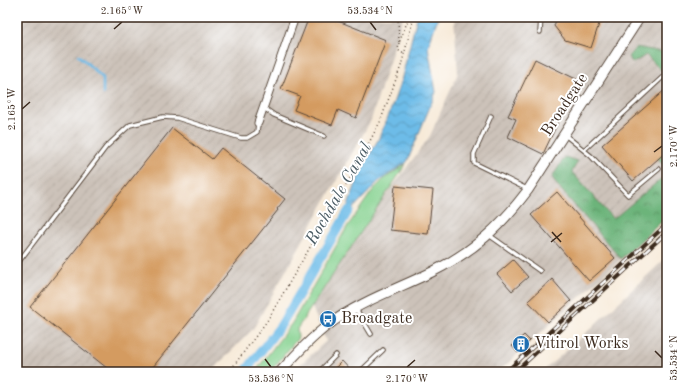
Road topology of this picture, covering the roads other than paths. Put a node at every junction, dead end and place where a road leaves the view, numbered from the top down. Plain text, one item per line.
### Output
1 (295, 17) edge
2 (541, 17) edge
3 (638, 17) edge
4 (540, 32) dead end
5 (666, 74) dead end
6 (263, 107) junction
7 (491, 116) dead end
8 (258, 123) joint
9 (564, 134) junction
10 (324, 136) dead end
11 (584, 150) junction
12 (659, 169) dead end
13 (528, 190) junction
14 (489, 235) junction
15 (17, 264) edge
16 (540, 271) dead end
17 (667, 293) edge
18 (667, 301) edge
19 (355, 308) junction
20 (371, 334) dead end
21 (383, 350) dead end
22 (336, 355) dead end
23 (280, 372) edge
24 (319, 372) edge
25 (360, 372) edge

1 - 6 street
2 - 4 lane
3 - 9 street, Broadgate
5 - 11 lane
6 - 8 street
6 - 10 lane
7 - 13 lane
8 - 15 lane
9 - 11 lane
9 - 13 street, Broadgate
11 - 12 lane
13 - 14 street, Broadgate
14 - 16 lane
14 - 19 street, Broadgate
17 - 18 lane
19 - 20 lane
19 - 23 street, Broadgate
21 - 25 lane
22 - 24 lane

